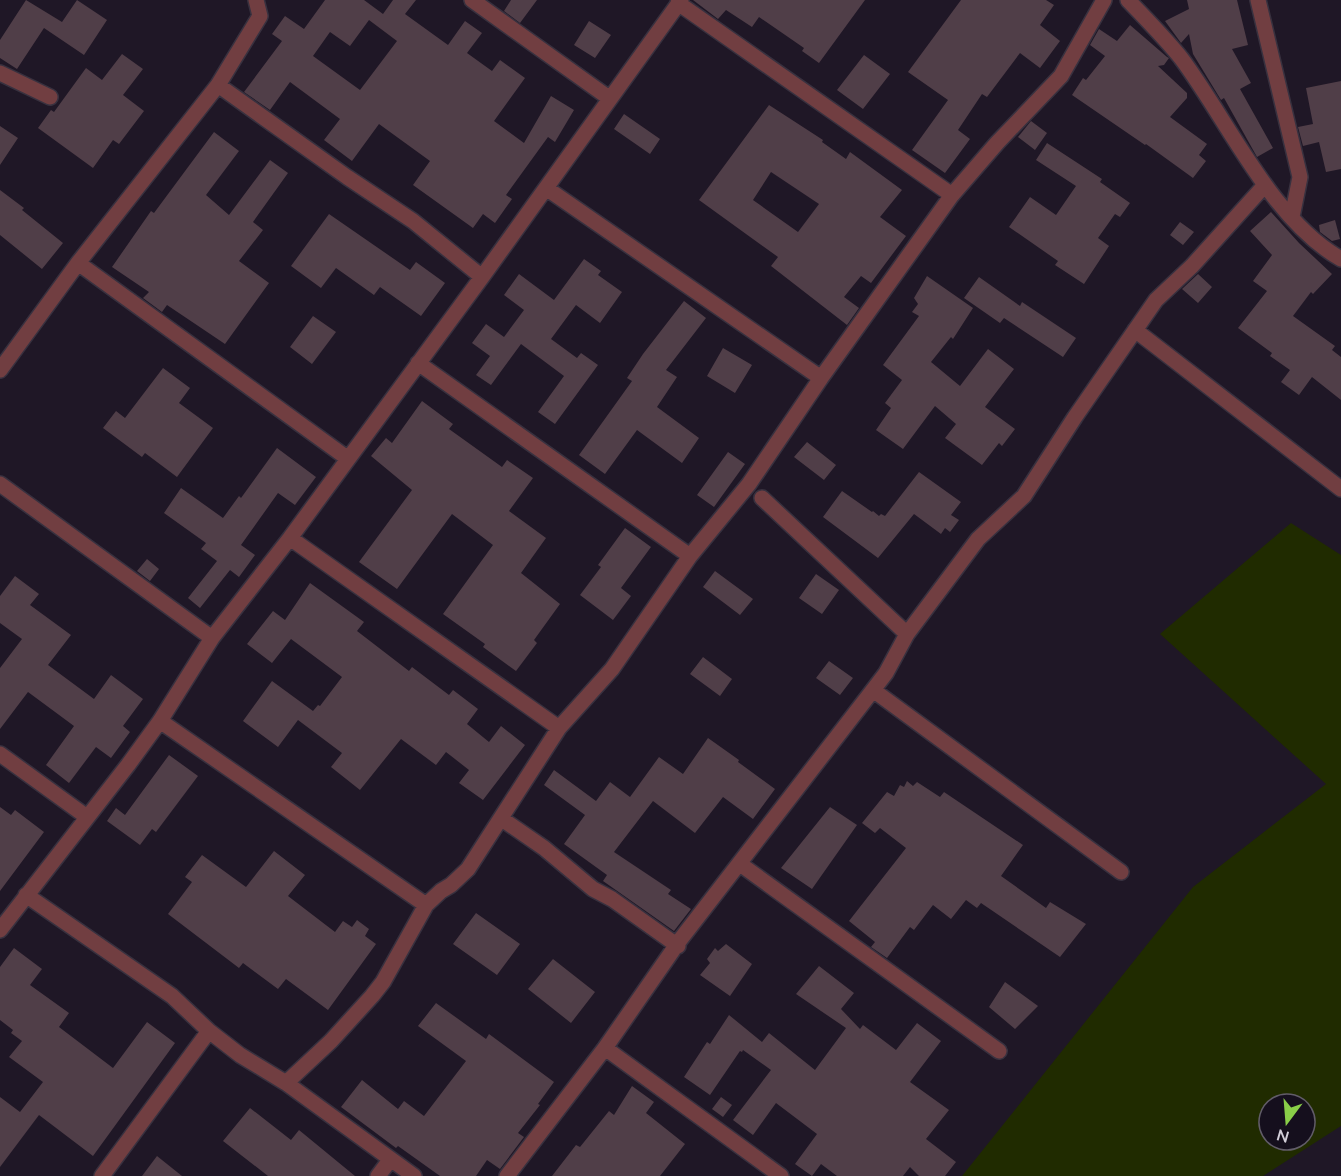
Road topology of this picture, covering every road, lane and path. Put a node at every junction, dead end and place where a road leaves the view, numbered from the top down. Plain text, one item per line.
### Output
1 (256, 0) edge
2 (472, 0) edge
3 (1104, 0) edge
4 (1128, 0) edge
5 (1258, 0) edge
6 (679, 2) edge
7 (0, 73) edge
8 (218, 85) junction
9 (50, 97) dead end
10 (609, 98) junction
11 (1265, 185) junction
12 (546, 188) junction
13 (952, 195) junction
14 (1292, 217) junction
15 (1341, 259) edge
16 (78, 263) junction
17 (482, 277) junction
18 (1135, 330) junction
19 (418, 363) junction
20 (0, 370) edge
21 (821, 378) junction
22 (347, 458) junction
23 (0, 484) edge
24 (1341, 489) edge
25 (762, 498) dead end
26 (290, 538) junction
27 (690, 556) junction
28 (907, 634) junction
29 (212, 638) junction
30 (873, 690) junction
31 (160, 721) junction
32 (559, 728) junction
33 (0, 754) edge
34 (87, 817) junction
35 (502, 819) junction
36 (740, 864) junction
37 (1121, 872) dead end
38 (26, 895) junction
39 (426, 905) junction
40 (0, 930) edge
41 (678, 946) junction
42 (209, 1032) junction
43 (605, 1048) junction
44 (999, 1051) dead end
45 (286, 1083) junction
46 (390, 1160) junction
47 (102, 1176) edge
48 (378, 1176) edge
49 (414, 1176) edge
50 (507, 1176) edge
51 (781, 1176) edge

1 - 8 street
2 - 10 street
3 - 13 street
4 - 11 street
5 - 14 street
6 - 10 street
6 - 13 street
7 - 9 street
8 - 16 street
8 - 17 street
10 - 12 street
11 - 14 street
11 - 18 street
12 - 17 street
12 - 21 street
13 - 21 street
14 - 15 street
16 - 20 street
16 - 22 street
17 - 19 street
18 - 24 street
18 - 28 street
19 - 22 street
19 - 27 street
21 - 27 street
22 - 26 street
23 - 29 street
25 - 28 street
26 - 29 street
26 - 32 street
27 - 32 street
28 - 30 street
29 - 31 street
30 - 36 street
30 - 37 street
31 - 34 street
31 - 39 street
32 - 35 street
33 - 34 street
34 - 38 street
35 - 39 street
35 - 41 street
36 - 41 street
36 - 44 street
38 - 40 street
38 - 42 street
39 - 45 street
41 - 43 street
42 - 45 street
42 - 47 street
43 - 50 street
43 - 51 street
45 - 46 street
46 - 48 street
46 - 49 street

